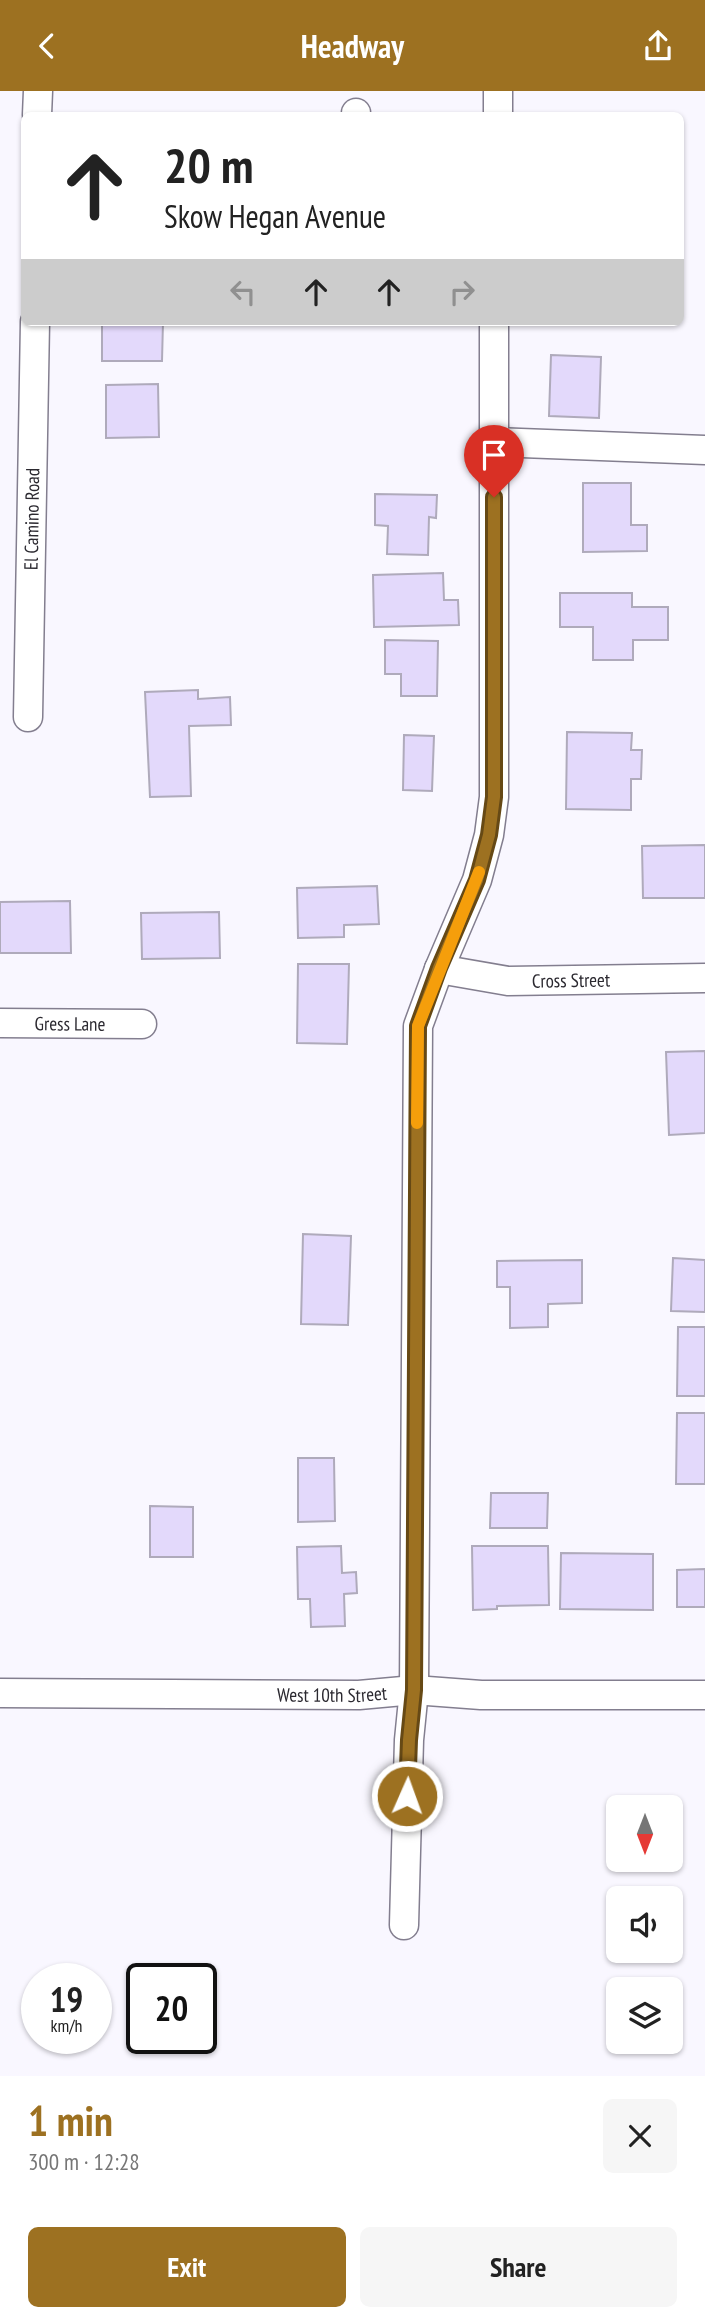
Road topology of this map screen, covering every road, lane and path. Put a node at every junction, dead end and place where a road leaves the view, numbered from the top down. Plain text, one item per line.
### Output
1 (38, 91) edge
2 (498, 91) edge
3 (37, 112) edge
4 (498, 112) edge
5 (35, 326) edge
6 (494, 326) edge
7 (494, 442) junction
8 (705, 450) edge
9 (28, 717) dead end
10 (439, 968) junction
11 (705, 978) edge
12 (0, 1023) edge
13 (142, 1024) dead end
14 (414, 1690) junction
15 (0, 1693) edge
16 (705, 1695) edge
17 (404, 1925) dead end

1 - 3 street
2 - 4 street
5 - 9 street, El Camino Road
6 - 7 street
7 - 8 street
7 - 10 street
10 - 11 street, Cross Street
10 - 14 street
12 - 13 street, Gress Lane
14 - 15 street, West 10th Street
14 - 16 street, West 10th Street
14 - 17 street

